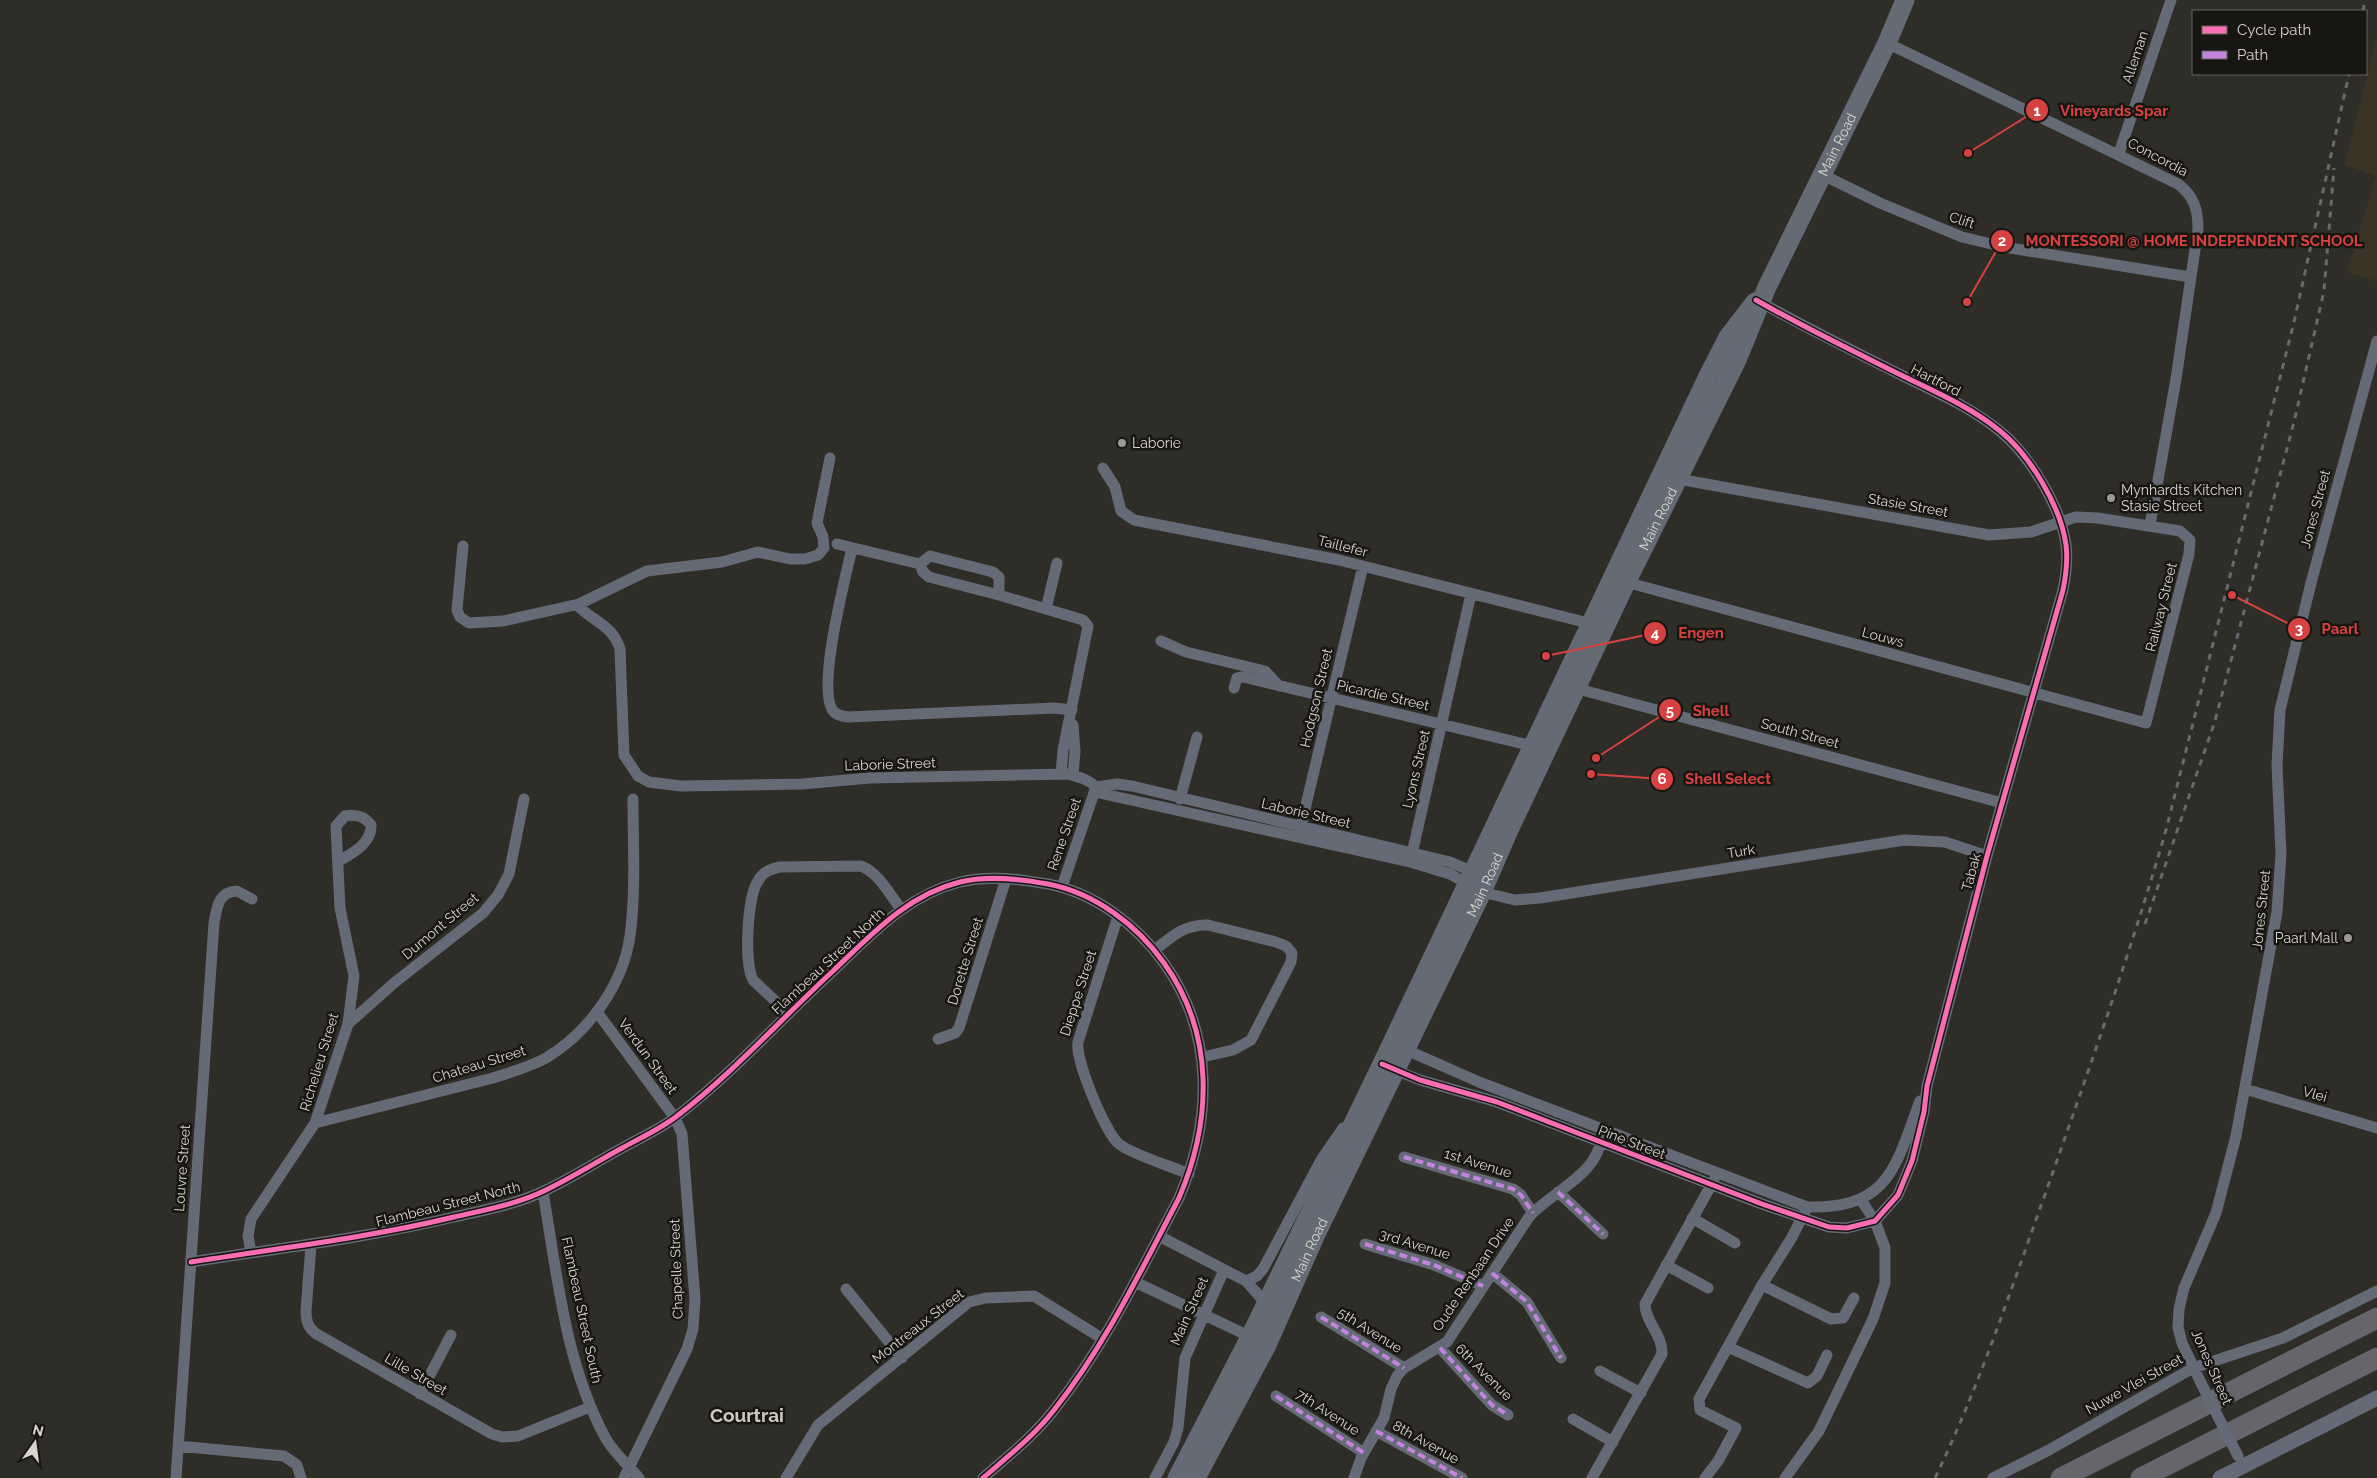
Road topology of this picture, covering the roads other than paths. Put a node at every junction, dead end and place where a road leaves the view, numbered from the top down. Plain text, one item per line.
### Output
1 (1905, 0) edge
2 (2171, 0) edge
3 (1887, 43) junction
4 (2119, 153) junction
5 (1823, 175) junction
6 (2190, 277) junction
7 (1762, 297) junction
8 (2377, 341) edge
9 (830, 458) dead end
10 (1103, 468) dead end
11 (1669, 477) junction
12 (2060, 521) junction
13 (2150, 525) junction
14 (837, 544) dead end
15 (463, 546) dead end
16 (852, 548) junction
17 (1057, 563) dead end
18 (920, 564) junction
19 (1363, 566) junction
20 (1620, 580) junction
21 (999, 594) junction
22 (1471, 594) junction
23 (577, 605) junction
24 (1046, 609) junction
25 (1598, 626) junction
26 (1161, 641) dead end
27 (1279, 686) junction
28 (1569, 687) junction
29 (1234, 688) dead end
30 (2034, 693) junction
31 (1331, 699) junction
32 (1072, 710) junction
33 (2146, 723) joint
34 (1442, 724) junction
35 (1197, 737) dead end
36 (1533, 746) junction
37 (1067, 775) junction
38 (1095, 789) junction
39 (524, 799) dead end
40 (633, 799) dead end
41 (2002, 803) junction
42 (1184, 804) junction
43 (1299, 833) junction
44 (1987, 856) junction
45 (1411, 858) junction
46 (339, 861) dead end
47 (1006, 879) junction
48 (1482, 884) junction
49 (1062, 887) junction
50 (252, 899) dead end
51 (901, 909) junction
52 (1118, 916) junction
53 (1155, 950) junction
54 (597, 1012) junction
55 (788, 1013) junction
56 (348, 1024) junction
57 (938, 1039) dead end
58 (1399, 1047) junction
59 (1202, 1057) junction
60 (1389, 1068) junction
61 (1927, 1086) junction
62 (2245, 1089) junction
63 (1364, 1101) junction
64 (675, 1118) junction
65 (315, 1123) junction
66 (2377, 1128) edge
67 (1602, 1129) junction
68 (1601, 1142) junction
69 (1404, 1158) dead end
70 (1189, 1174) junction
71 (1717, 1174) junction
72 (1712, 1185) junction
73 (543, 1192) junction
74 (1558, 1192) junction
75 (1861, 1200) junction
76 (1804, 1212) junction
77 (1533, 1213) junction
78 (1692, 1218) junction
79 (1875, 1221) junction
80 (1603, 1234) dead end
81 (1159, 1236) junction
82 (1735, 1242) dead end
83 (1365, 1244) dead end
84 (310, 1245) junction
85 (252, 1252) junction
86 (191, 1262) junction
87 (1666, 1265) junction
88 (1224, 1270) junction
89 (1492, 1273) junction
90 (1246, 1281) junction
91 (1134, 1282) junction
92 (1762, 1285) junction
93 (1483, 1286) junction
94 (1708, 1288) dead end
95 (846, 1289) dead end
96 (2377, 1291) edge
97 (1854, 1298) dead end
98 (1273, 1309) junction
99 (1202, 1316) junction
100 (1321, 1317) dead end
101 (2377, 1318) edge
102 (451, 1336) dead end
103 (1103, 1339) junction
104 (1259, 1341) junction
105 (1728, 1347) junction
106 (1440, 1348) junction
107 (1827, 1355) dead end
108 (902, 1358) junction
109 (1561, 1358) dead end
110 (2377, 1358) edge
111 (1404, 1368) junction
112 (2193, 1368) junction
113 (1600, 1371) dead end
114 (1641, 1393) junction
115 (420, 1394) junction
116 (1276, 1396) dead end
117 (2377, 1398) edge
118 (590, 1407) junction
119 (1508, 1415) dead end
120 (1573, 1419) dead end
121 (1376, 1432) junction
122 (1613, 1442) junction
123 (178, 1446) junction
124 (1364, 1453) junction
125 (2241, 1461) junction
126 (630, 1467) junction
127 (176, 1478) edge
128 (301, 1478) edge
129 (624, 1478) edge
130 (639, 1478) edge
131 (786, 1478) edge
132 (983, 1478) edge
133 (1155, 1478) edge
134 (1177, 1478) edge
135 (1196, 1478) edge
136 (1354, 1478) edge
137 (1462, 1478) edge
138 (1592, 1478) edge
139 (1705, 1478) edge
140 (1785, 1478) edge
141 (1993, 1478) edge
142 (2061, 1478) edge
143 (2141, 1478) edge
144 (2220, 1478) edge

1 - 3 main road, Main Road
2 - 4 street, Alleman
3 - 4 street, Concordia
3 - 5 main road, Main Road
4 - 6 street, Concordia
5 - 6 street, Clift
5 - 7 main road, Main Road
6 - 13 street, Concordia
7 - 11 main road, Main Road
7 - 12 street, Hartford
8 - 62 street, Jones Street
9 - 23 street
10 - 19 street, Taillefer
11 - 12 street, Stasie Street
11 - 20 main road, Main Road
12 - 13 street, Stasie Street
12 - 30 street, Tabak
13 - 33 street, Railway Street
14 - 16 street
15 - 23 street
16 - 18 street
16 - 32 street
17 - 24 street
18 - 21 street
18 - 21 street
19 - 22 street, Taillefer
19 - 31 street, Hodgson Street
20 - 25 main road, Main Road
20 - 30 street, Louws
21 - 24 street
22 - 25 street, Taillefer
22 - 34 street, Lyons Street
23 - 37 street, Laborie Street
24 - 32 street
25 - 28 main road, Main Road
26 - 27 street
27 - 29 street, Picardie Street
27 - 31 street, Picardie Street
28 - 36 main road, Main Road
28 - 41 street, South Street
28 - 48 main road, Main Road
30 - 33 street, Louws
30 - 41 street, Tabak
31 - 34 street, Picardie Street
31 - 43 street, Hodgson Street
32 - 37 street
34 - 36 street, Picardie Street
34 - 45 street, Lyons Street
35 - 42 street
36 - 48 main road, Main Road
37 - 38 street, Laborie Street
38 - 42 street, Laborie Street
38 - 49 street, Rene Street
39 - 56 street, Dumont Street
40 - 54 street, Chateau Street
41 - 44 street, Tabak
42 - 43 street, Laborie Street
43 - 45 street, Laborie Street
44 - 48 street, Turk
44 - 61 street, Tabak
45 - 48 street, Laborie Street
46 - 56 street, Richelieu Street
47 - 49 street, Flambeau Street North
47 - 51 street, Flambeau Street North
47 - 57 street, Dorette Street
48 - 58 main road, Main Road
49 - 52 street, Flambeau Street North
50 - 86 street, Louvre Street
51 - 55 street, Flambeau Street North
51 - 55 street
52 - 53 street, Flambeau Street North
52 - 70 street, Dieppe Street
53 - 59 street, Flambeau Street North
53 - 59 street
54 - 64 street, Verdun Street
54 - 65 street, Chateau Street
55 - 64 street, Flambeau Street North
56 - 65 street, Richelieu Street
58 - 60 main road, Main Road
58 - 67 street, Pine Street
59 - 70 street, Flambeau Street North
60 - 63 main road, Main Road
60 - 68 street, Pine Street
60 - 98 main road, Main Road
61 - 75 street, Tabak
61 - 79 street, Tabak
62 - 66 street, Vlei
62 - 112 street, Jones Street
63 - 90 street, Main Road
63 - 98 main road, Main Road
64 - 73 street, Flambeau Street North
64 - 126 street, Chapelle Street
65 - 85 street, Richelieu Street
67 - 68 street
67 - 71 street, Pine Street
68 - 72 street, Pine Street
68 - 74 street, Oude Renbaan Drive
69 - 77 street, 1st Avenue
70 - 81 street, Flambeau Street North
71 - 72 street
71 - 76 street, Pine Street
72 - 76 street, Pine Street
72 - 78 street
73 - 84 street, Flambeau Street North
73 - 118 street, Flambeau Street South
74 - 77 street, Oude Renbaan Drive
74 - 80 street
75 - 76 street, Pine Street
75 - 79 street
76 - 79 street, Pine Street
76 - 92 street
77 - 89 street, Oude Renbaan Drive
78 - 82 street
78 - 87 street
79 - 140 street
81 - 88 street
81 - 91 street, Flambeau Street North
83 - 93 street, 3rd Avenue
84 - 85 street, Flambeau Street North
84 - 115 street, Lille Street
85 - 86 street, Flambeau Street North
86 - 123 street, Louvre Street
87 - 94 street
87 - 114 street
88 - 90 street
88 - 99 street, Main Street
89 - 93 street, Oude Renbaan Drive
89 - 109 street
90 - 98 street
91 - 99 street
91 - 103 street
92 - 97 street
92 - 105 street
93 - 106 street, Oude Renbaan Drive
95 - 108 street
96 - 112 street, Nuwe Vlei Street
98 - 104 main road, Main Road
99 - 104 street
99 - 133 street, Main Street
100 - 111 street, 5th Avenue
101 - 142 highway
102 - 115 street
103 - 108 street, Montreaux Street
103 - 132 street
104 - 134 main road, Main Road
104 - 135 main road, Main Road
105 - 107 street
105 - 139 street
106 - 111 street, Oude Renbaan Drive
106 - 119 street, 6th Avenue
108 - 131 street, Montreaux Street
110 - 143 highway
111 - 121 street
112 - 125 street, Jones Street, bridge
112 - 141 street, Nuwe Vlei Street
113 - 114 street
114 - 122 street
115 - 118 street, Lille Street
116 - 124 street, 7th Avenue
117 - 125 street
118 - 126 street, Flambeau Street South
120 - 122 street
121 - 124 street
121 - 137 street, 8th Avenue
122 - 138 street
123 - 127 street, Louvre Street
123 - 128 street
124 - 136 street
125 - 144 street
126 - 129 street, Chapelle Street
126 - 130 street, Flambeau Street South

